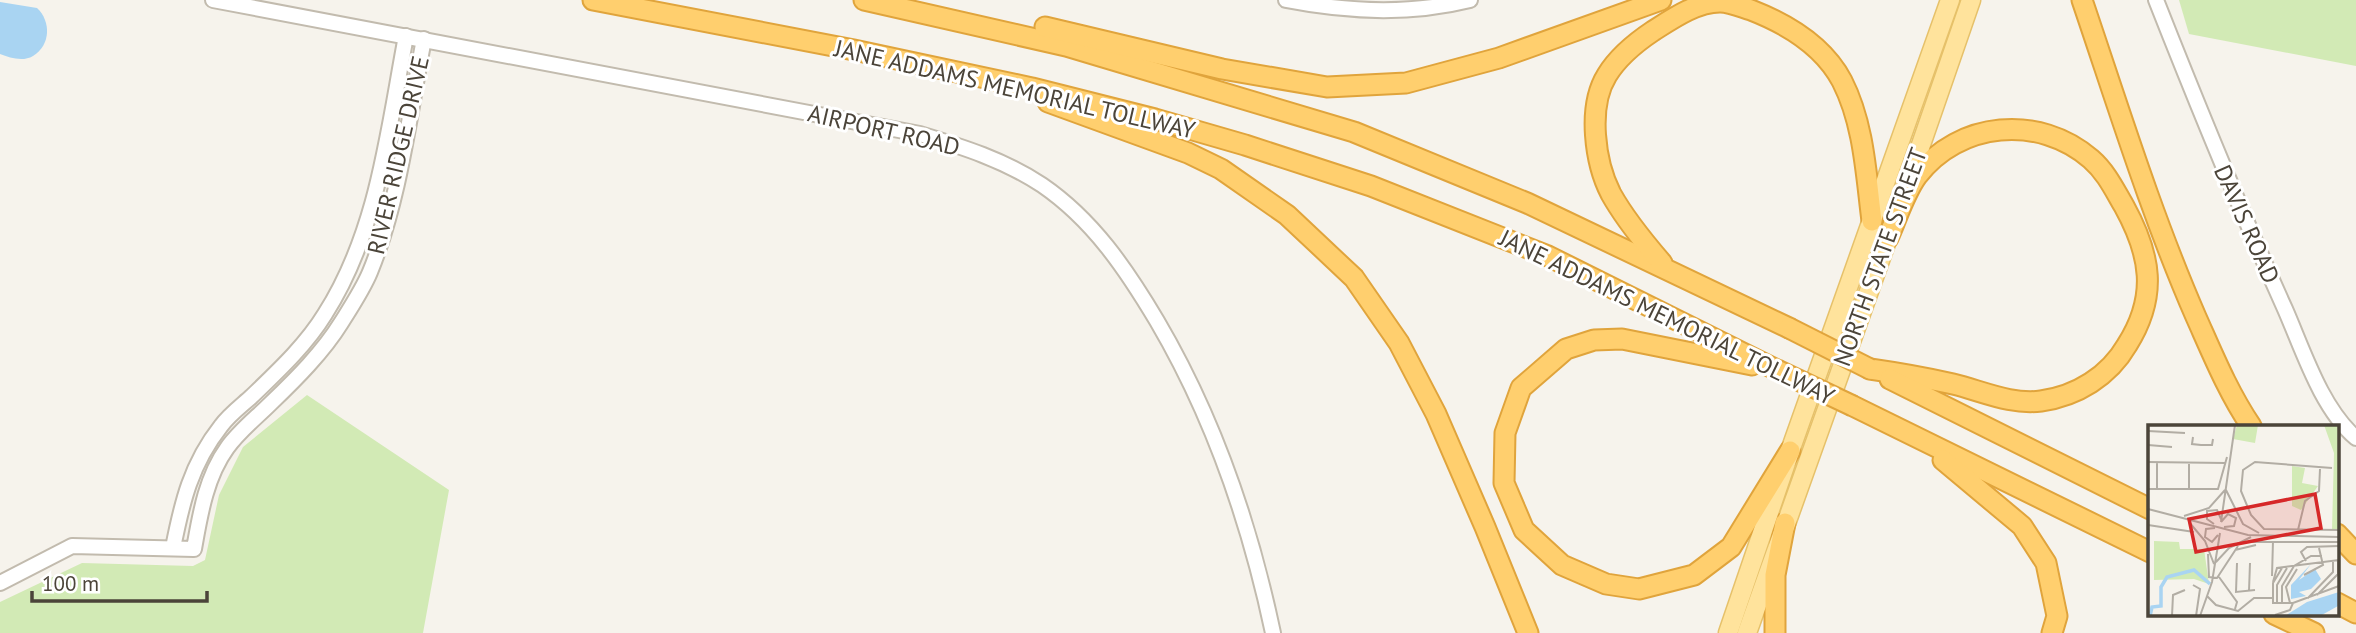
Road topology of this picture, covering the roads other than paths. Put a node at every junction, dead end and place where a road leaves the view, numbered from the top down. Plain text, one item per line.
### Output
1 (213, 0) edge
2 (593, 0) edge
3 (864, 0) edge
4 (872, 0) edge
5 (1286, 0) edge
6 (1470, 0) edge
7 (1661, 0) edge
8 (1950, 0) edge
9 (1971, 0) edge
10 (2082, 0) edge
11 (2155, 0) edge
12 (406, 36) junction
13 (424, 39) junction
14 (1005, 82) junction
15 (1872, 221) junction
16 (1888, 238) junction
17 (1667, 269) junction
18 (324, 316) junction
19 (339, 326) junction
20 (1870, 369) junction
21 (1777, 370) junction
22 (2250, 425) edge
23 (1911, 436) junction
24 (2356, 438) edge
25 (1790, 450) junction
26 (2148, 508) edge
27 (1785, 523) junction
28 (2338, 535) edge
29 (173, 548) junction
30 (2148, 551) edge
31 (2356, 554) edge
32 (0, 583) edge
33 (2338, 604) edge
34 (2356, 613) edge
35 (2278, 616) edge
36 (1273, 633) edge
37 (1528, 633) edge
38 (1728, 633) edge
39 (1747, 633) edge
40 (1775, 633) edge
41 (2052, 633) edge
42 (2314, 633) edge

1 - 12 street, AIRPORT ROAD
2 - 14 highway, JANE ADDAMS MEMORIAL TOLLWAY
3 - 17 highway, JANE ADDAMS MEMORIAL TOLLWAY
4 - 7 highway
5 - 6 street
8 - 15 main road, NORTH STATE STREET
9 - 16 main road, NORTH STATE STREET
10 - 22 highway
11 - 24 street, DAVIS ROAD
12 - 13 street, AIRPORT ROAD
12 - 18 street, RIVER RIDGE DRIVE
13 - 19 street, RIVER RIDGE DRIVE
13 - 36 street, AIRPORT ROAD
14 - 21 highway, JANE ADDAMS MEMORIAL TOLLWAY
14 - 37 highway
15 - 17 highway
15 - 25 main road, NORTH STATE STREET
16 - 20 highway
16 - 27 main road, NORTH STATE STREET
17 - 20 highway, JANE ADDAMS MEMORIAL TOLLWAY, bridge
18 - 19 street
18 - 29 street, RIVER RIDGE DRIVE
19 - 29 street, RIVER RIDGE DRIVE
20 - 26 highway, JANE ADDAMS MEMORIAL TOLLWAY
21 - 23 highway, JANE ADDAMS MEMORIAL TOLLWAY, bridge
21 - 25 highway
23 - 30 highway, JANE ADDAMS MEMORIAL TOLLWAY
23 - 41 highway
25 - 38 main road, NORTH STATE STREET
27 - 39 main road, NORTH STATE STREET
27 - 40 highway
28 - 31 highway
29 - 32 street
33 - 34 highway
35 - 42 highway

